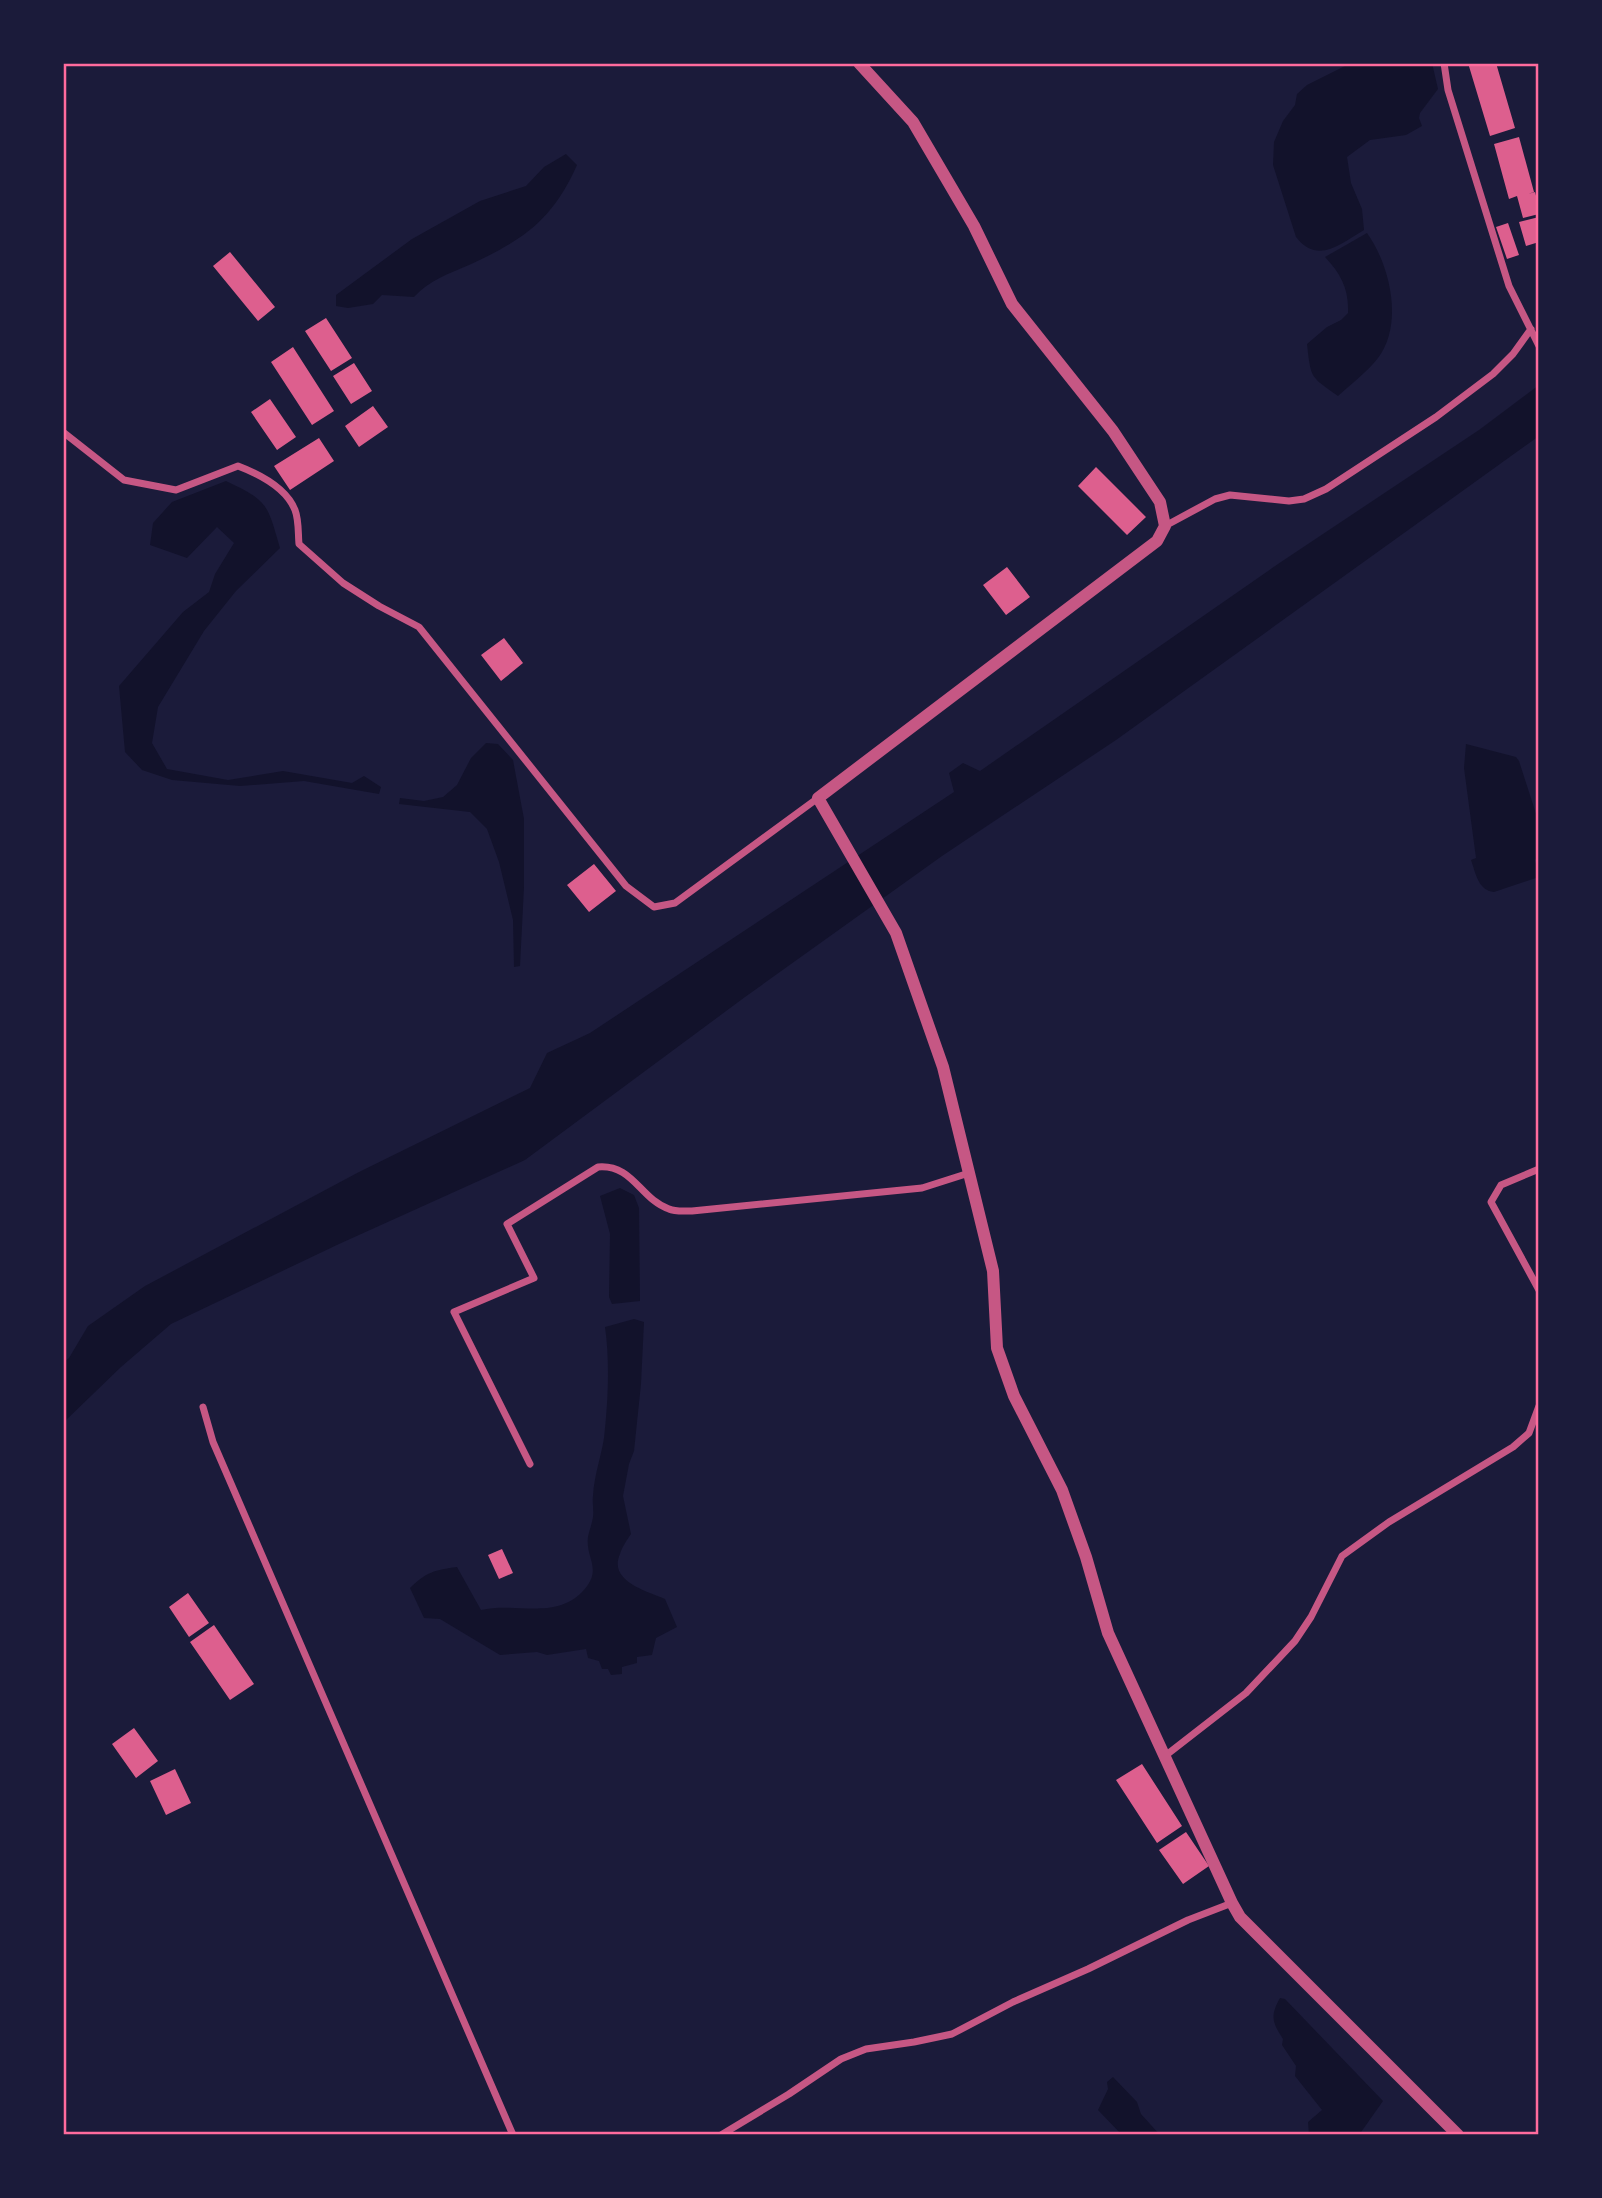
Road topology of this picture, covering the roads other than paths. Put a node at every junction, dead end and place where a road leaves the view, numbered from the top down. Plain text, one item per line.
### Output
1 (859, 63) edge
2 (1444, 63) edge
3 (1531, 329) junction
4 (1539, 346) edge
5 (63, 432) edge
6 (1165, 526) junction
7 (818, 798) junction
8 (1539, 1168) edge
9 (969, 1174) junction
10 (1539, 1290) edge
11 (1539, 1406) edge
12 (203, 1407) dead end
13 (530, 1464) dead end
14 (1165, 1756) junction
15 (1232, 1903) junction
16 (513, 2135) edge
17 (723, 2135) edge
18 (1458, 2135) edge

1 - 6 street
2 - 3 street
3 - 4 street
3 - 6 street
5 - 7 street
6 - 7 street
7 - 9 street
8 - 10 street
9 - 13 street
9 - 14 street
11 - 14 street
12 - 16 street
14 - 15 street
15 - 17 street
15 - 18 street

